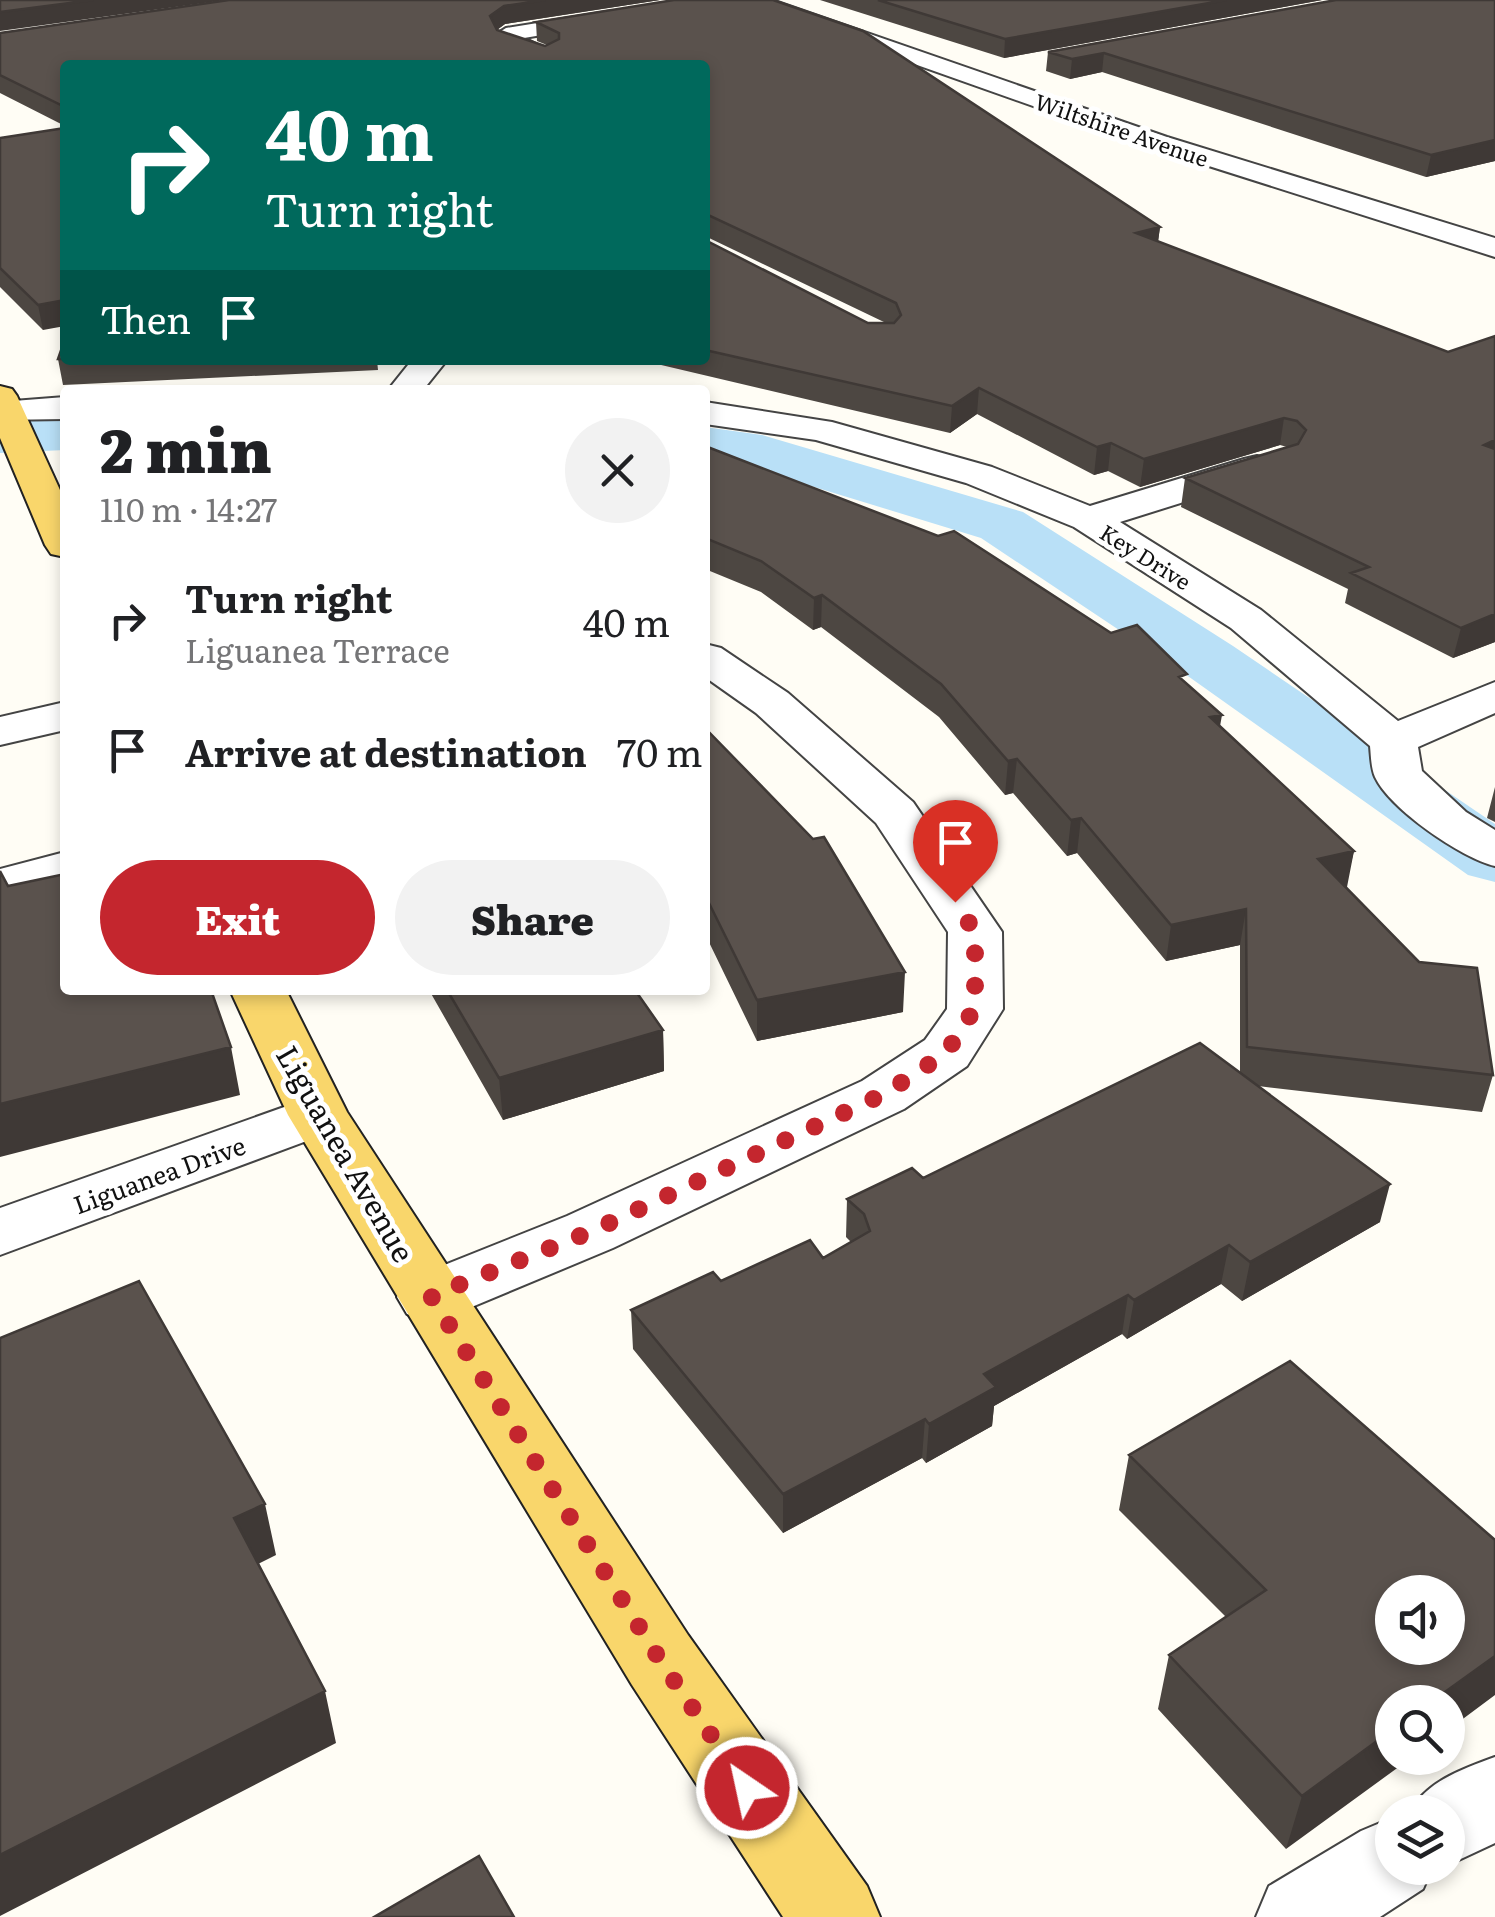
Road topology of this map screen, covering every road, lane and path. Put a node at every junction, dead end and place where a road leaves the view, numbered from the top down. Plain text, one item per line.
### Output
1 (752, 0) edge
2 (628, 14) edge
3 (546, 55) edge
4 (1016, 66) edge
5 (972, 75) junction
6 (1495, 248) edge
7 (426, 365) edge
8 (409, 385) edge
9 (6, 408) edge
10 (60, 408) edge
11 (710, 414) edge
12 (1280, 460) edge
13 (1088, 519) junction
14 (60, 534) edge
15 (710, 660) edge
16 (1495, 696) edge
17 (60, 717) edge
18 (0, 731) edge
19 (1393, 740) junction
20 (1495, 851) edge
21 (60, 869) edge
22 (0, 884) edge
23 (260, 995) edge
24 (318, 1115) junction
25 (0, 1232) edge
26 (431, 1296) junction
27 (1495, 1796) edge
28 (1465, 1815) edge
29 (1375, 1871) edge
30 (835, 1917) edge
31 (1301, 1917) edge

1 - 5 street, Wiltshire Avenue
2 - 3 street
4 - 5 street
5 - 6 street, Wiltshire Avenue
7 - 8 street
9 - 10 street
9 - 14 main road
11 - 13 street, Key Drive
12 - 13 street
13 - 19 street, Key Drive
15 - 26 street
16 - 19 street
17 - 18 street
19 - 20 street
21 - 22 street
23 - 24 main road, Liguanea Avenue
24 - 25 street, Liguanea Drive
24 - 26 main road, Liguanea Avenue
26 - 30 main road, Liguanea Avenue
27 - 28 street
29 - 31 street

